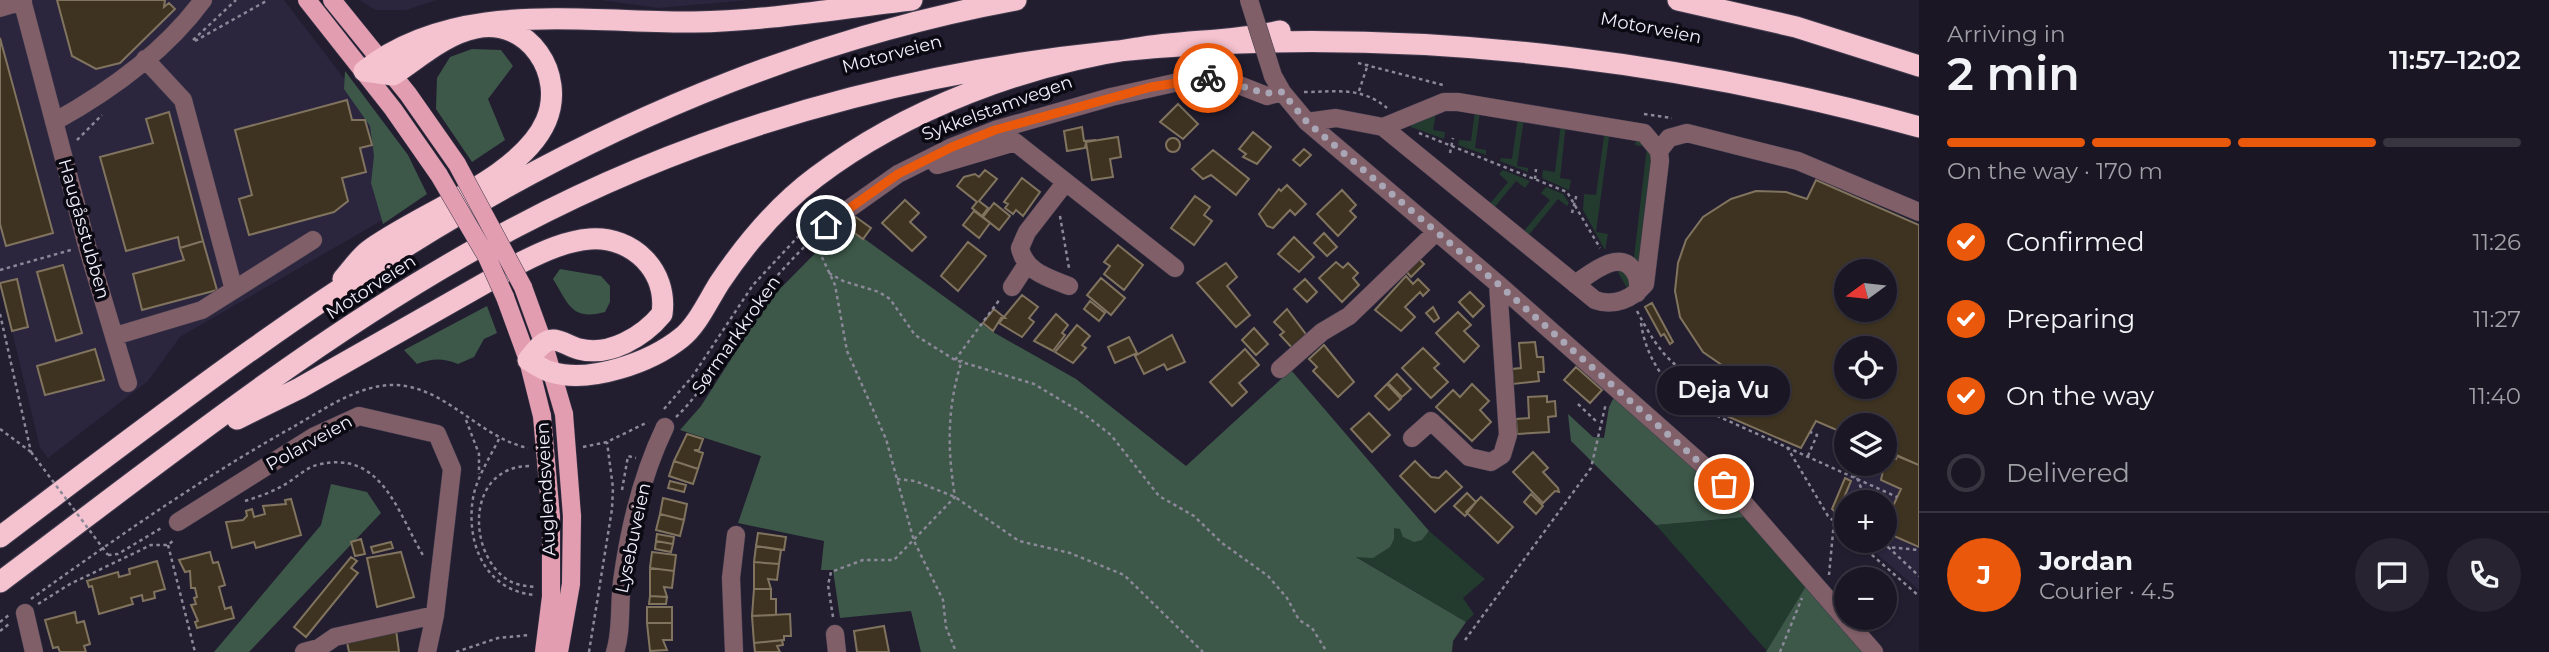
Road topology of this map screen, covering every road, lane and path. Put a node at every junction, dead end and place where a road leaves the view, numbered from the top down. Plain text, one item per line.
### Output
1 (203, 0) edge
2 (268, 0) edge
3 (307, 0) edge
4 (332, 0) edge
5 (912, 0) edge
6 (1016, 0) edge
7 (1249, 0) edge
8 (1678, 0) edge
9 (22, 1) edge
10 (0, 8) edge
11 (1294, 19) dead end
12 (1319, 22) dead end
13 (1564, 36) dead end
14 (1598, 41) dead end
15 (191, 42) dead end
16 (1632, 46) dead end
17 (145, 60) junction
18 (1351, 62) dead end
19 (371, 63) junction
20 (1368, 64) junction
21 (1919, 66) edge
22 (393, 75) junction
23 (1447, 86) dead end
24 (1282, 92) junction
25 (1358, 92) junction
26 (1387, 120) junction
27 (54, 122) junction
28 (1307, 122) junction
29 (1919, 127) edge
30 (1410, 130) dead end
31 (1452, 138) dead end
32 (1451, 146) junction
33 (1659, 151) junction
34 (1450, 153) dead end
35 (1494, 157) dead end
36 (1495, 163) junction
37 (1536, 169) dead end
38 (1493, 170) dead end
39 (1535, 179) junction
40 (1535, 188) dead end
41 (1061, 189) junction
42 (1577, 193) dead end
43 (852, 206) junction
44 (1919, 212) edge
45 (1572, 213) dead end
46 (821, 222) junction
47 (1435, 233) junction
48 (813, 238) junction
49 (313, 240) dead end
50 (78, 248) dead end
51 (1027, 264) junction
52 (1175, 268) dead end
53 (0, 270) edge
54 (830, 273) junction
55 (1498, 284) junction
56 (1575, 284) junction
57 (1065, 285) joint
58 (1012, 287) joint
59 (234, 290) junction
60 (1637, 293) junction
61 (324, 301) junction
62 (0, 314) edge
63 (1641, 319) dead end
64 (115, 336) junction
65 (543, 342) junction
66 (528, 360) junction
67 (955, 360) junction
68 (962, 360) junction
69 (1280, 369) dead end
70 (552, 373) junction
71 (128, 383) dead end
72 (1612, 383) junction
73 (1716, 389) dead end
74 (433, 395) dead end
75 (1578, 404) dead end
76 (684, 409) dead end
77 (1707, 412) junction
78 (464, 417) junction
79 (660, 419) junction
80 (1600, 425) junction
81 (0, 429) edge
82 (1810, 432) dead end
83 (1412, 438) dead end
84 (499, 439) junction
85 (607, 442) junction
86 (182, 447) junction
87 (586, 447) dead end
88 (1787, 447) junction
89 (528, 448) dead end
90 (31, 452) junction
91 (628, 456) dead end
92 (1808, 456) junction
93 (524, 466) dead end
94 (1858, 476) edge
95 (479, 478) junction
96 (1855, 478) junction
97 (897, 479) junction
98 (1861, 490) edge
99 (1882, 490) edge
100 (621, 497) dead end
101 (955, 497) junction
102 (239, 503) dead end
103 (1834, 522) joint
104 (178, 524) junction
105 (736, 535) dead end
106 (0, 537) edge
107 (914, 541) junction
108 (167, 545) junction
109 (1897, 548) edge
110 (1919, 550) edge
111 (1870, 553) edge
112 (1894, 553) edge
113 (429, 566) dead end
114 (1919, 576) edge
115 (0, 582) edge
116 (536, 587) dead end
117 (1820, 587) junction
118 (536, 595) dead end
119 (1919, 596) edge
120 (25, 613) junction
121 (435, 615) junction
122 (0, 631) edge
123 (533, 636) dead end
124 (1465, 640) dead end
125 (836, 643) edge
126 (194, 651) edge
127 (34, 652) edge
128 (304, 652) edge
129 (427, 652) edge
130 (456, 652) edge
131 (544, 652) edge
132 (559, 652) edge
133 (589, 652) edge
134 (615, 652) edge
135 (734, 652) edge
136 (956, 652) edge
137 (1203, 652) edge
138 (1327, 652) edge
139 (1780, 652) edge
140 (1874, 652) edge

1 - 17 street
2 - 15 path
3 - 19 main road
4 - 19 main road
5 - 19 highway
6 - 61 highway, Motorveien
7 - 24 street, bridge
8 - 21 highway, Motorveien
9 - 10 street
9 - 27 street, Haugåsstubben
11 - 86 highway, Motorveien
12 - 70 highway
13 - 14 highway, Motorveien
16 - 29 highway, Motorveien
17 - 27 street
17 - 59 street
18 - 20 path
19 - 22 highway
19 - 66 main road, Auglendsveien, bridge
20 - 23 path
20 - 25 path
22 - 61 highway
22 - 65 main road, Auglendsveien, bridge
24 - 25 path
24 - 28 street
24 - 43 street
25 - 26 path
26 - 28 street
26 - 33 street
26 - 56 street
27 - 64 street, Haugåsstubben
28 - 47 street
30 - 32 path
31 - 32 path
32 - 34 path
32 - 36 path
33 - 44 street
33 - 60 street
35 - 36 path
36 - 38 path
36 - 39 path
37 - 39 path
39 - 40 path
41 - 43 street
41 - 51 street
41 - 52 street
41 - 57 path
42 - 45 path
43 - 46 street
46 - 48 path, Sørmarkkroken
46 - 79 path
47 - 55 street
47 - 69 street
48 - 54 path
48 - 76 path, Sørmarkkroken
49 - 59 street
50 - 53 path
51 - 57 street
51 - 58 street
54 - 67 path
54 - 97 path
55 - 72 street
55 - 83 street
56 - 60 street
56 - 60 street
58 - 67 path
59 - 64 street
61 - 106 highway, Motorveien
62 - 90 path
63 - 77 path
64 - 71 street, Haugåsstubben
65 - 66 highway
65 - 70 main road, Auglendsveien
65 - 86 highway
66 - 70 highway
66 - 131 main road, Auglendsveien, bridge
67 - 68 path
68 - 101 path
68 - 138 path
70 - 132 main road, Auglendsveien, bridge
72 - 80 path
72 - 117 street
73 - 77 path
74 - 78 path
75 - 80 path
77 - 88 path
78 - 84 path
78 - 95 path
79 - 85 path
79 - 134 street, Lysebuveien
80 - 124 path
81 - 90 path
82 - 92 path
84 - 89 path
84 - 95 path
85 - 87 path
85 - 133 path
86 - 115 highway, Motorveien
88 - 92 path
88 - 103 path
90 - 104 path, bridge
91 - 100 path
92 - 96 path
93 - 116 path
94 - 96 path
95 - 118 path
96 - 98 path
96 - 99 path
97 - 101 path
97 - 107 path
101 - 107 path
101 - 137 path
102 - 113 path
103 - 117 path
104 - 108 path
104 - 121 street, Polarveien
105 - 135 street
107 - 125 path
107 - 136 path
108 - 120 path
108 - 126 path
109 - 110 path
111 - 119 path
112 - 114 path
117 - 139 path
117 - 140 street
120 - 122 path
120 - 127 street
121 - 128 street
121 - 129 street
123 - 130 path

